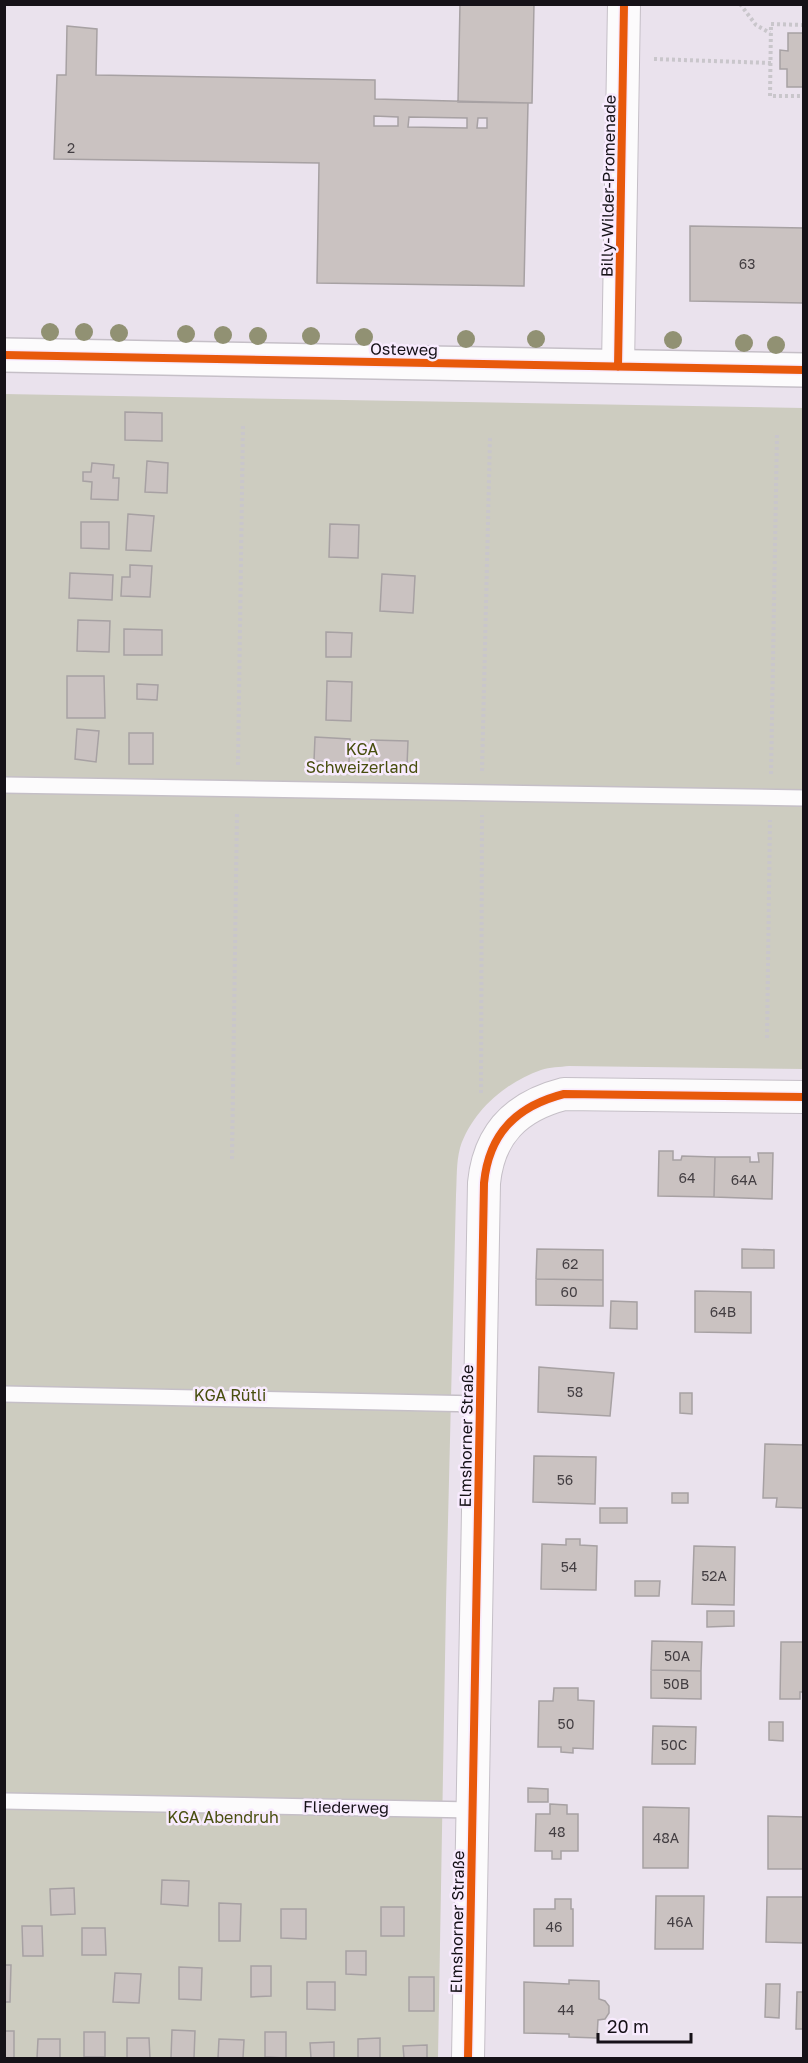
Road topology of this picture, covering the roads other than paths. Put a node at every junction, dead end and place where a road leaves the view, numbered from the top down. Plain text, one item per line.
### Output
1 (624, 4) edge
2 (4, 355) edge
3 (618, 367) junction
4 (804, 370) edge
5 (4, 785) edge
6 (804, 798) edge
7 (804, 1097) edge
8 (4, 1394) edge
9 (480, 1404) junction
10 (4, 1801) edge
11 (472, 1810) junction
12 (468, 2058) edge

1 - 3 street, Billy-Wilder-Promenade
2 - 3 street, Osteweg
3 - 4 street, Osteweg
5 - 6 lane
7 - 9 street, Elmshorner Straße
8 - 9 lane
9 - 11 street, Elmshorner Straße
10 - 11 lane, Fliederweg
11 - 12 street, Elmshorner Straße

